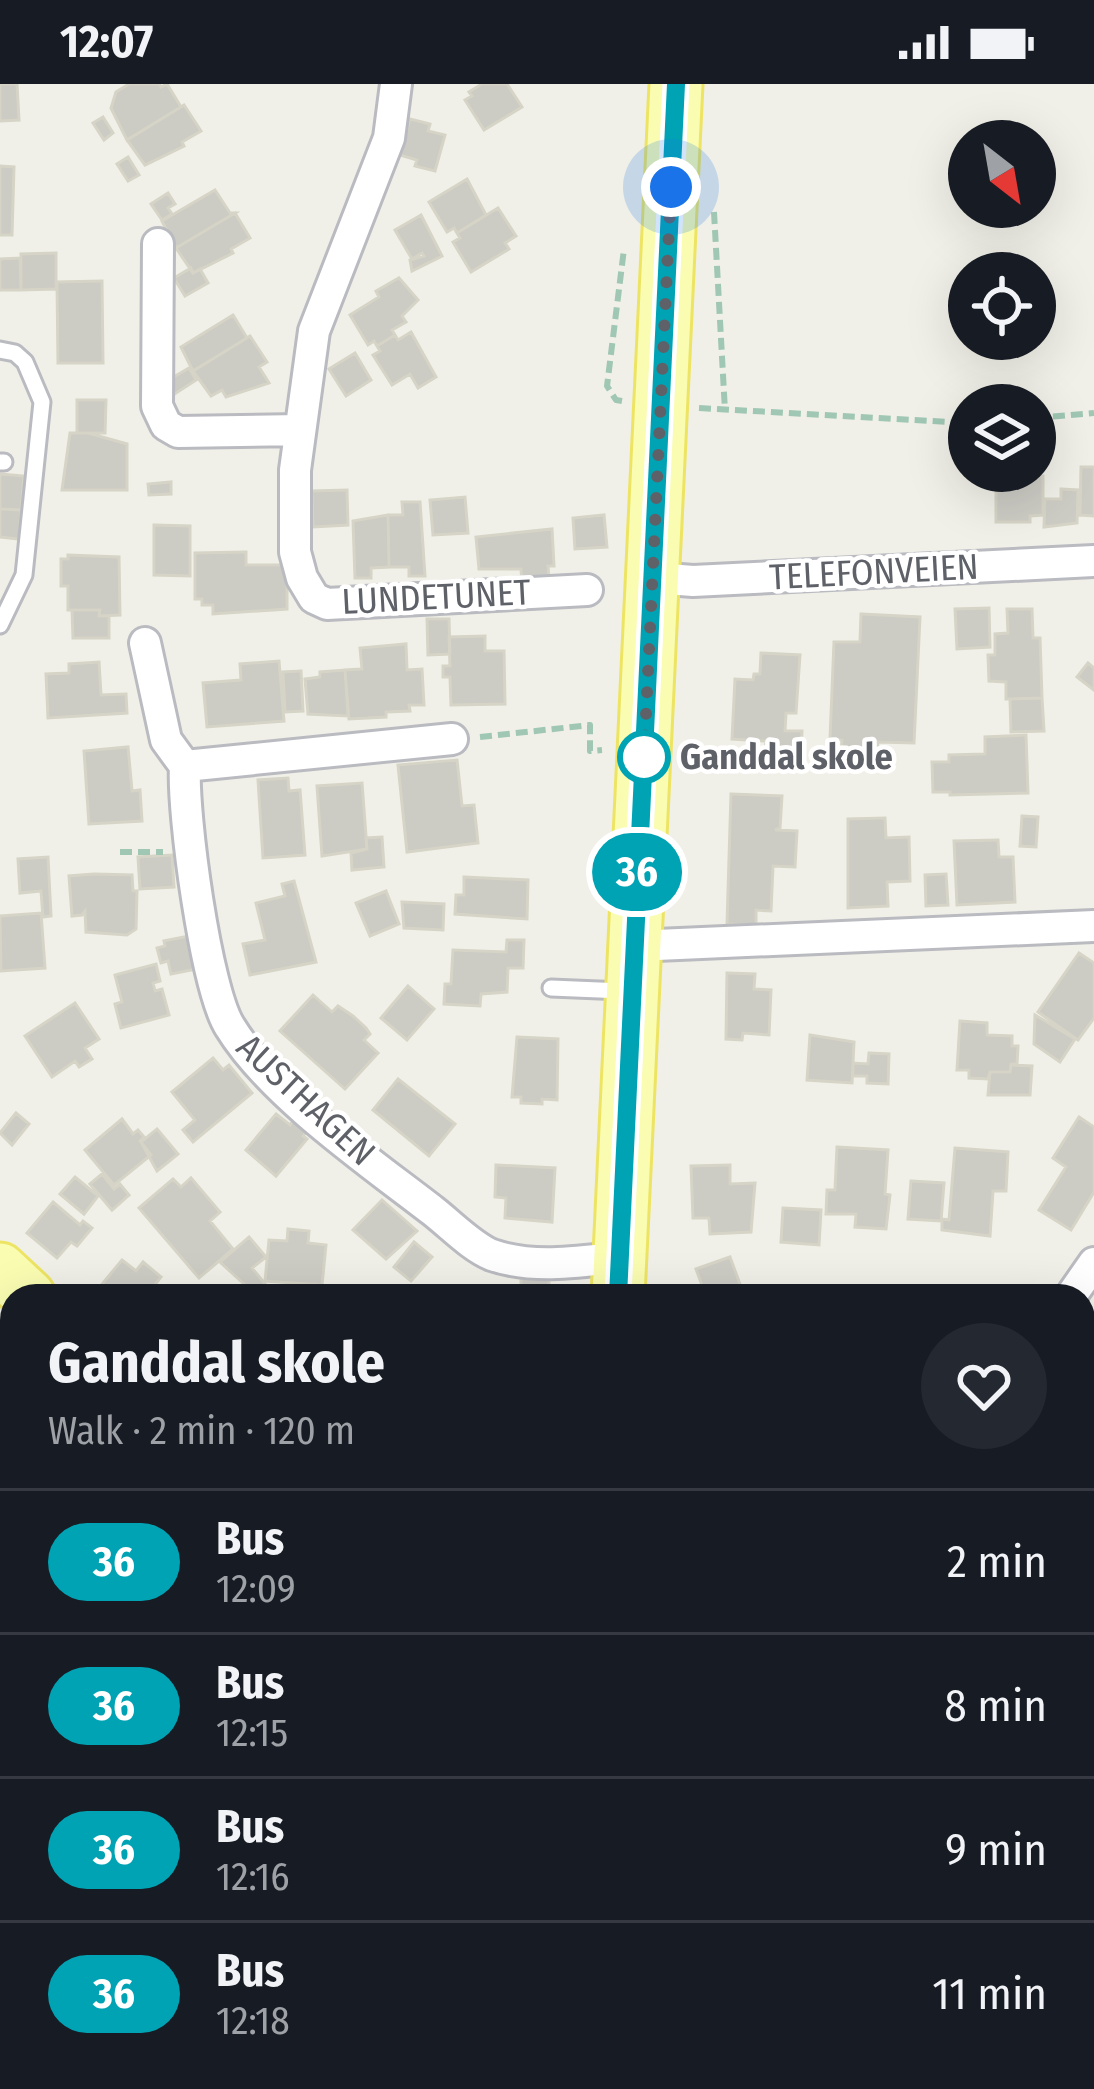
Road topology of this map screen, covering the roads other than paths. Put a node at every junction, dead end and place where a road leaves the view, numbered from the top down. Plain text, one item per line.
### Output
1 (396, 84) edge
2 (676, 84) edge
3 (158, 244) dead end
4 (0, 350) edge
5 (300, 430) junction
6 (1094, 561) edge
7 (655, 578) junction
8 (587, 590) dead end
9 (0, 625) edge
10 (145, 643) dead end
11 (452, 740) road end
12 (185, 766) junction
13 (1094, 926) edge
14 (633, 969) junction
15 (551, 988) dead end
16 (619, 1276) edge

1 - 5 street, LUNDETUNET
2 - 7 main road
3 - 5 street
4 - 9 lane
5 - 8 street, LUNDETUNET
6 - 7 street, TELEFONVEIEN
7 - 14 main road
10 - 12 street, AUSTHAGEN
11 - 12 street
12 - 16 street, AUSTHAGEN
13 - 14 street
14 - 15 lane
14 - 16 main road

